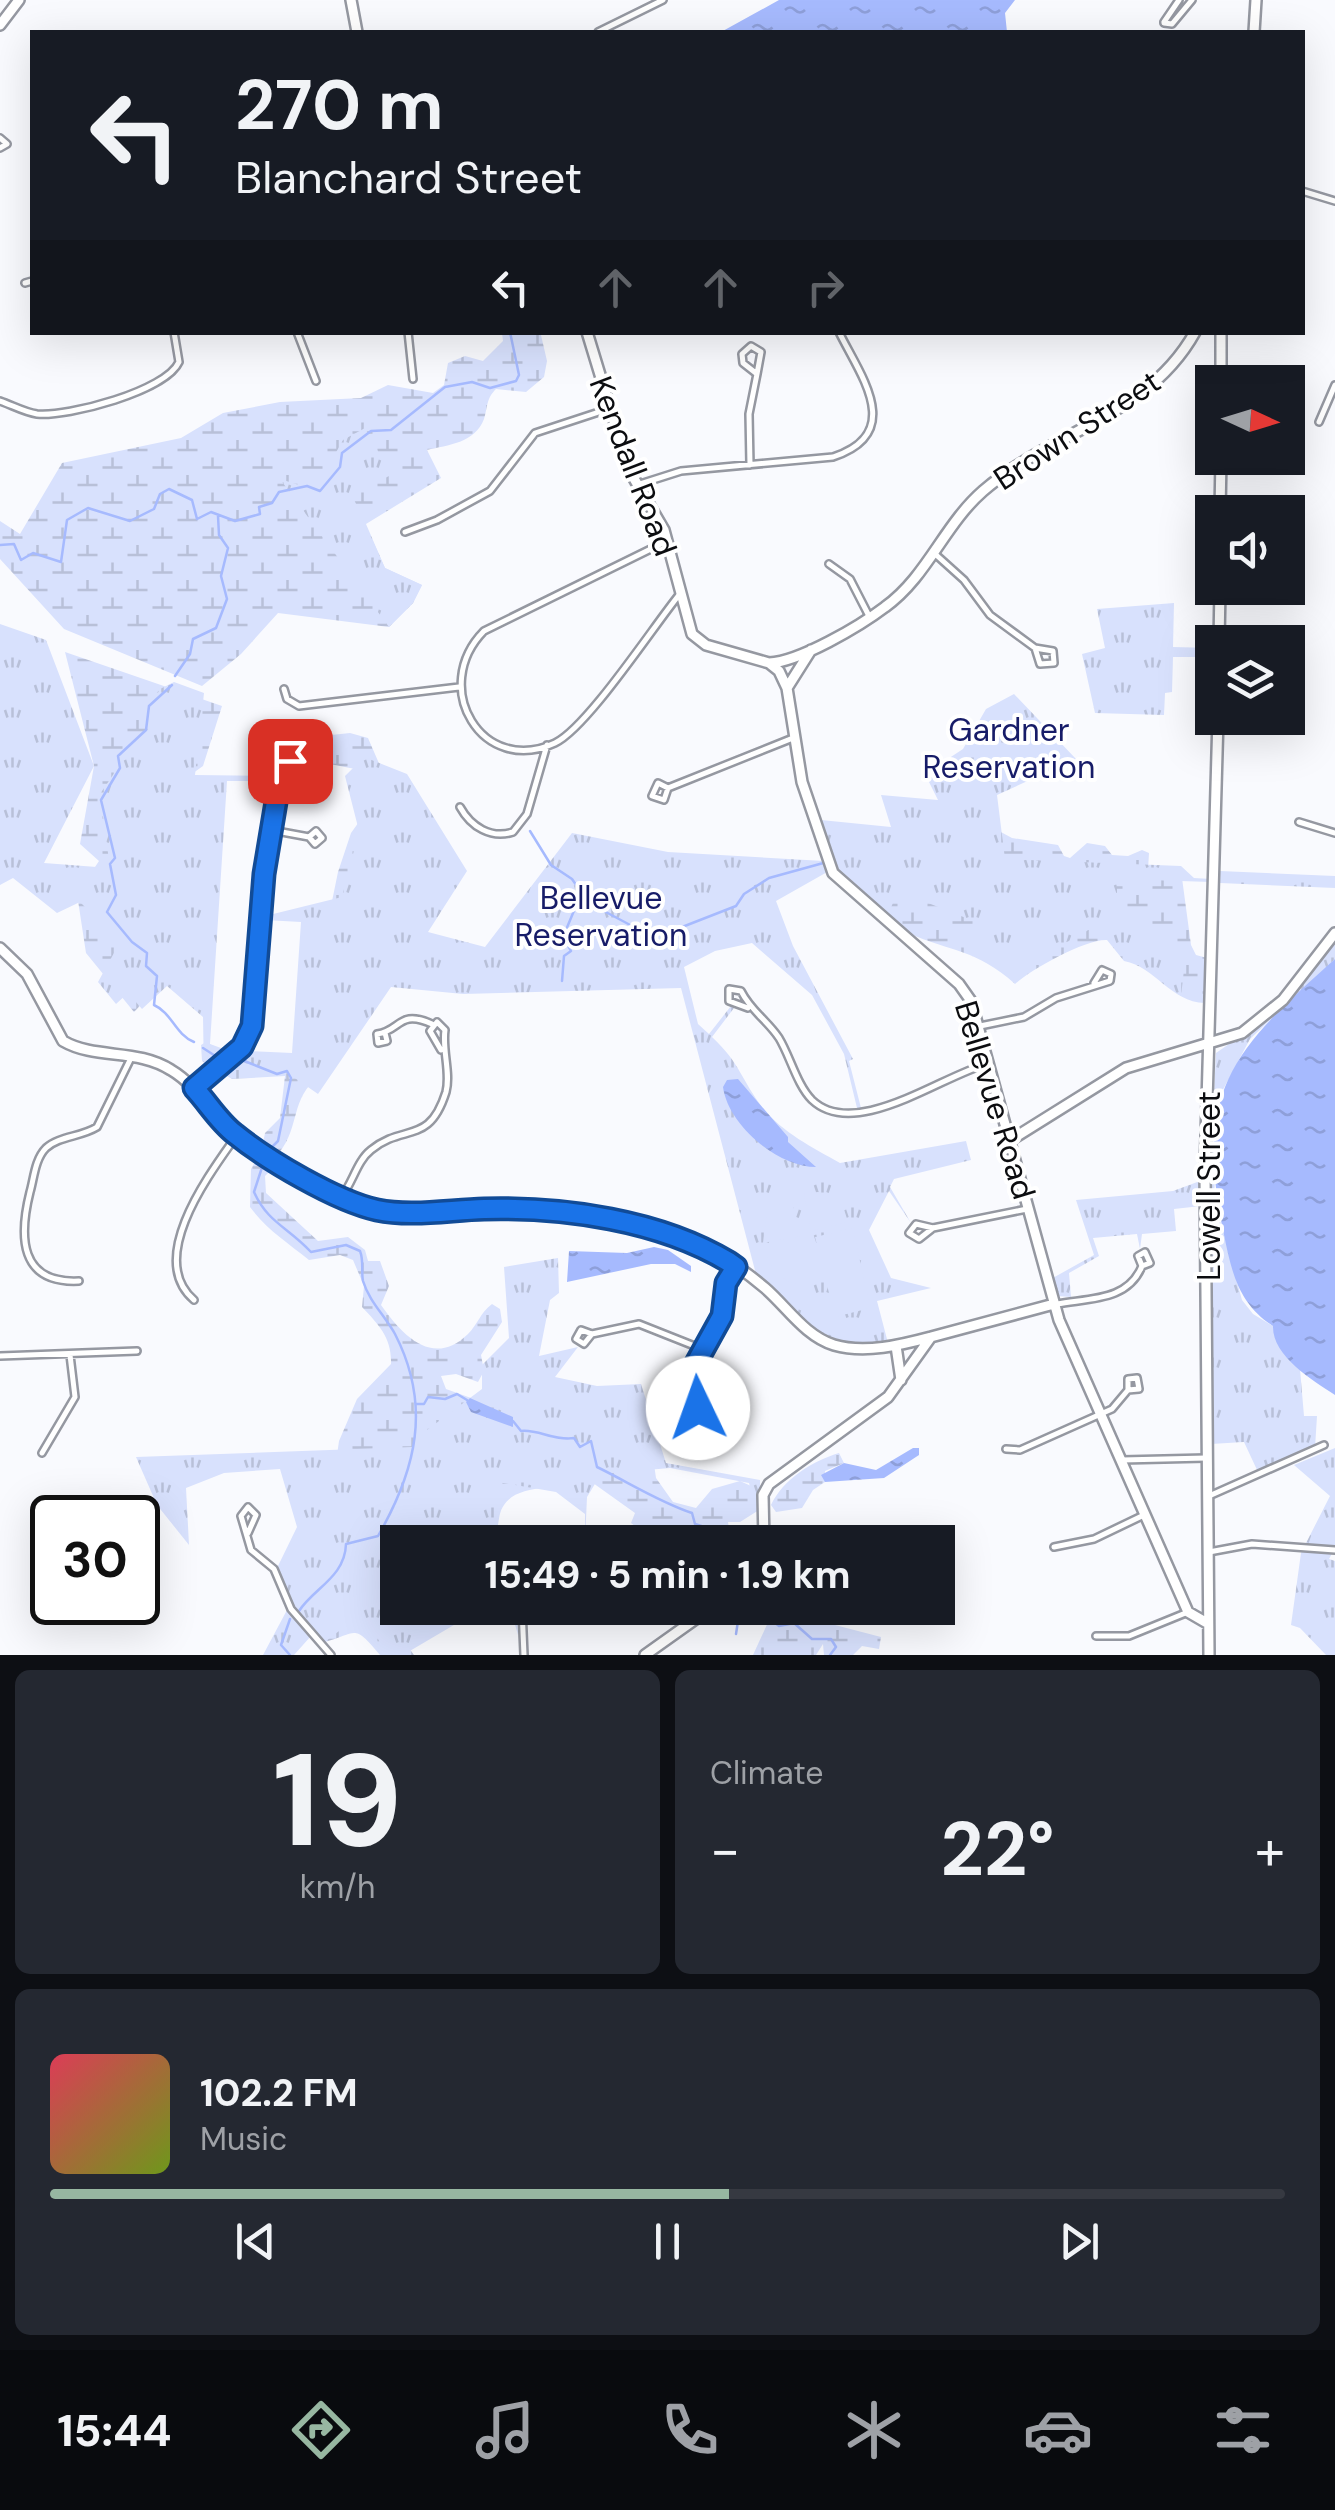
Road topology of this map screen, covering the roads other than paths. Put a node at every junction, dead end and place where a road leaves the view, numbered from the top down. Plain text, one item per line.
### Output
1 (19, 0) edge
2 (351, 0) edge
3 (662, 0) edge
4 (1179, 0) edge
5 (1192, 0) edge
6 (1256, 0) edge
7 (0, 25) edge
8 (358, 30) edge
9 (602, 30) edge
10 (1254, 30) edge
11 (0, 138) edge
12 (0, 148) edge
13 (1305, 192) edge
14 (1335, 201) edge
15 (175, 335) edge
16 (298, 335) edge
17 (408, 335) edge
18 (587, 335) edge
19 (842, 335) edge
20 (1193, 335) edge
21 (1222, 335) edge
22 (1221, 365) edge
23 (758, 374) junction
24 (412, 380) dead end
25 (316, 381) dead end
26 (1335, 385) edge
27 (0, 401) edge
28 (608, 409) junction
29 (1319, 422) dead end
30 (750, 465) junction
31 (637, 486) junction
32 (405, 532) dead end
33 (667, 540) junction
34 (932, 552) junction
35 (830, 564) dead end
36 (679, 594) junction
37 (870, 617) junction
38 (812, 648) junction
39 (1036, 648) junction
40 (768, 663) junction
41 (459, 687) junction
42 (787, 688) junction
43 (284, 689) dead end
44 (1218, 735) edge
45 (794, 738) junction
46 (548, 745) junction
47 (282, 766) dead end
48 (668, 788) dead end
49 (460, 807) dead end
50 (1299, 822) dead end
51 (271, 830) junction
52 (1335, 833) edge
53 (309, 837) dead end
54 (1335, 933) edge
55 (0, 948) edge
56 (1094, 983) dead end
57 (748, 1008) junction
58 (432, 1024) junction
59 (980, 1026) junction
60 (385, 1034) dead end
61 (1212, 1043) junction
62 (442, 1050) junction
63 (133, 1054) junction
64 (989, 1063) junction
65 (194, 1088) junction
66 (237, 1136) junction
67 (1010, 1141) junction
68 (342, 1196) junction
69 (1027, 1208) junction
70 (933, 1228) dead end
71 (1142, 1266) dead end
72 (736, 1267) junction
73 (80, 1281) dead end
74 (194, 1300) dead end
75 (1054, 1304) junction
76 (592, 1334) dead end
77 (931, 1337) junction
78 (896, 1346) junction
79 (137, 1350) dead end
80 (702, 1350) junction
81 (70, 1355) junction
82 (0, 1356) edge
83 (901, 1380) junction
84 (1128, 1390) dead end
85 (1099, 1415) junction
86 (704, 1428) dead end
87 (1324, 1445) dead end
88 (1006, 1449) dead end
89 (42, 1453) dead end
90 (1206, 1458) junction
91 (1119, 1460) junction
92 (1206, 1497) junction
93 (1144, 1515) junction
94 (764, 1525) edge
95 (248, 1533) junction
96 (1054, 1547) dead end
97 (1335, 1550) edge
98 (1206, 1553) junction
99 (1188, 1612) junction
100 (1207, 1623) junction
101 (523, 1625) edge
102 (687, 1625) edge
103 (1096, 1636) dead end
104 (331, 1655) edge
105 (524, 1655) edge
106 (645, 1655) edge
107 (1209, 1655) edge

1 - 7 street
2 - 8 street
3 - 9 street
4 - 5 street
6 - 10 street
11 - 12 street
13 - 14 street
15 - 27 street
16 - 25 street
17 - 24 street
18 - 28 street, Kendall Road
19 - 30 street
20 - 34 street, Brown Street
21 - 22 street
23 - 23 street
23 - 30 street
26 - 29 street
28 - 31 street, Kendall Road
28 - 32 street
30 - 31 street
31 - 33 street, Kendall Road
33 - 36 street, Kendall Road
33 - 41 street
34 - 37 street, Brown Street
34 - 39 street
35 - 37 street
36 - 40 street, Kendall Road
36 - 46 street
37 - 38 street, Brown Street
38 - 40 street, Brown Street
38 - 42 street
39 - 39 street
40 - 42 street, Bellevue Road
41 - 43 street
41 - 46 street
42 - 45 street, Bellevue Road
44 - 61 street, Lowell Street
45 - 48 street
45 - 59 street, Bellevue Road
46 - 49 street
47 - 51 street
50 - 52 street
51 - 53 street
51 - 65 street
54 - 61 street
55 - 63 street
56 - 59 street
57 - 57 street
57 - 64 street
58 - 60 street
58 - 62 street
58 - 62 street
59 - 64 street, Bellevue Road
61 - 67 street
61 - 90 street, Lowell Street
62 - 68 street
63 - 65 street
63 - 73 street
64 - 67 street, Bellevue Road
65 - 66 street
66 - 68 street
66 - 74 street
67 - 69 street, Bellevue Road
68 - 72 street
69 - 70 street
69 - 75 street, Bellevue Road
71 - 75 street
72 - 78 street
72 - 80 street
75 - 77 street
75 - 85 street, Bellevue Road
76 - 80 street
77 - 78 street
77 - 83 street
78 - 83 street
79 - 81 street
80 - 86 street
81 - 82 street
81 - 89 street
83 - 94 street
84 - 85 street
85 - 88 street
85 - 91 street, Bellevue Road
87 - 92 street
90 - 91 street
90 - 92 street, Lowell Street
91 - 93 street, Bellevue Road
92 - 98 street, Lowell Street
93 - 96 street
93 - 99 street, Bellevue Road
95 - 95 street
95 - 104 street
97 - 98 street
98 - 100 street, Lowell Street
99 - 100 street
99 - 103 street
100 - 107 street, Lowell Street
101 - 105 street
102 - 106 street

